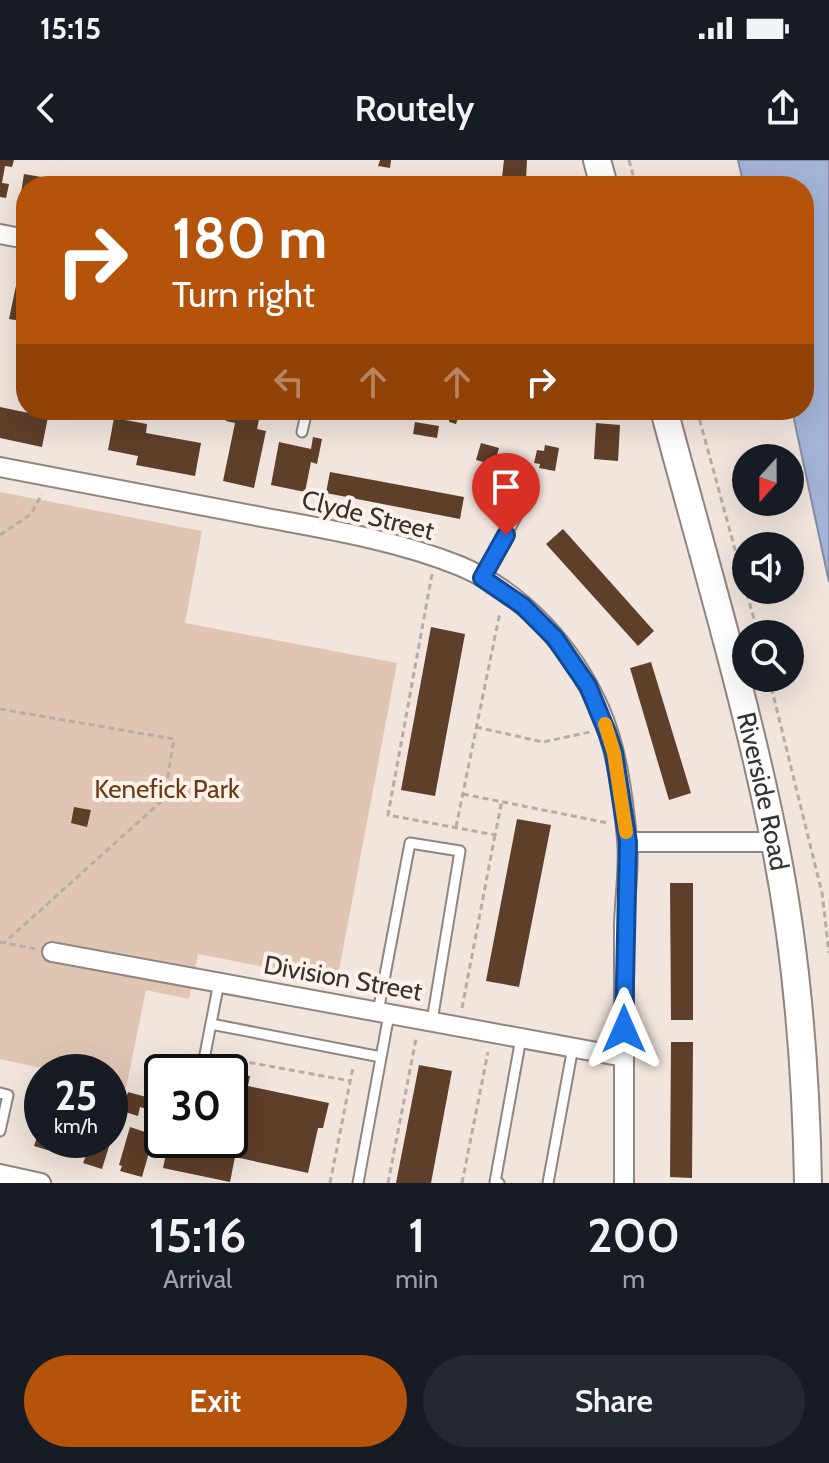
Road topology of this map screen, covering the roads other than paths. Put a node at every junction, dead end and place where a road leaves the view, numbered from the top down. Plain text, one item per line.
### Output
1 (305, 420) edge
2 (667, 420) edge
3 (302, 432) dead end
4 (0, 467) edge
5 (521, 508) dead end
6 (482, 578) junction
7 (628, 842) junction
8 (775, 842) junction
9 (52, 952) road end
10 (219, 982) junction
11 (384, 1013) junction
12 (426, 1020) junction
13 (211, 1024) junction
14 (521, 1038) junction
15 (573, 1047) junction
16 (205, 1054) edge
17 (381, 1057) junction
18 (624, 1057) junction
19 (0, 1093) edge
20 (0, 1131) edge
21 (0, 1174) edge
22 (41, 1183) edge
23 (358, 1183) edge
24 (499, 1183) edge
25 (548, 1183) edge
26 (624, 1183) edge
27 (808, 1183) edge

1 - 3 lane
2 - 8 street, Riverside Road
4 - 6 street, Clyde Street
5 - 6 lane
6 - 7 street, Clyde Street
7 - 8 street
7 - 18 street, Clyde Street
8 - 27 street, Riverside Road
9 - 10 street, Division Street
10 - 11 street, Division Street
10 - 13 lane
11 - 12 street, Division Street
11 - 12 lane
11 - 17 lane
12 - 14 street, Division Street
13 - 16 lane
13 - 17 lane
14 - 15 street, Division Street
14 - 24 lane
15 - 18 street, Division Street
15 - 25 lane
17 - 23 lane
18 - 26 street, Clyde Street
19 - 20 lane
21 - 22 street

